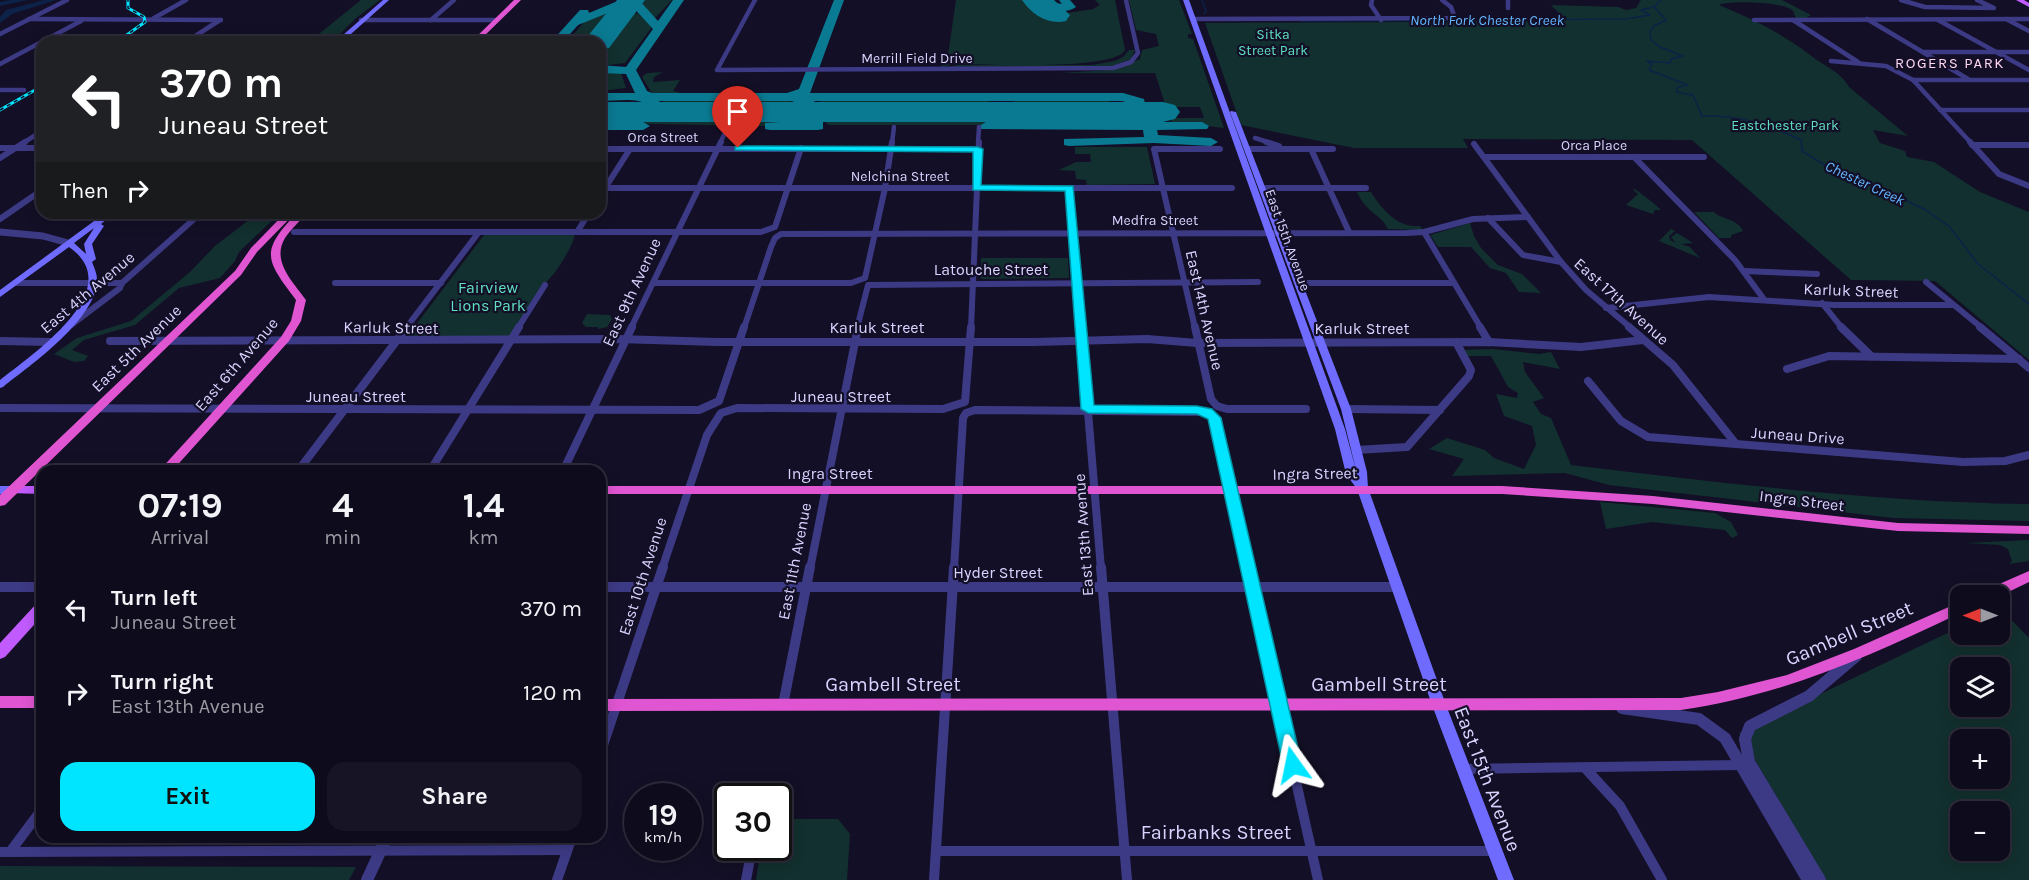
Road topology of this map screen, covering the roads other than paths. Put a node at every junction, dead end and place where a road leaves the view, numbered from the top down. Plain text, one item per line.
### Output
1 (67, 0) edge
2 (186, 0) edge
3 (386, 0) edge
4 (454, 0) edge
5 (518, 0) edge
6 (528, 0) edge
7 (755, 0) edge
8 (1126, 0) edge
9 (1186, 0) edge
10 (1191, 0) edge
11 (1372, 0) edge
12 (1442, 0) edge
13 (1508, 0) edge
14 (1901, 0) edge
15 (1977, 0) edge
16 (2019, 0) edge
17 (2029, 5) edge
18 (1508, 8) dead end
19 (1949, 8) junction
20 (1754, 18) dead end
21 (29, 19) junction
22 (153, 19) junction
23 (1867, 19) junction
24 (1936, 19) junction
25 (1970, 19) junction
26 (2005, 19) junction
27 (2029, 19) edge
28 (83, 20) junction
29 (361, 20) junction
30 (431, 20) junction
31 (497, 20) junction
32 (1196, 20) junction
33 (1381, 20) junction
34 (1793, 20) junction
35 (2029, 31) edge
36 (0, 34) edge
37 (53, 36) edge
38 (196, 36) edge
39 (344, 36) edge
40 (480, 36) edge
41 (491, 36) edge
42 (36, 45) edge
43 (1923, 52) junction
44 (1998, 52) junction
45 (2029, 52) edge
46 (1831, 61) dead end
47 (1859, 63) junction
48 (0, 64) edge
49 (2029, 70) edge
50 (1912, 80) junction
51 (1969, 80) junction
52 (2029, 80) edge
53 (0, 90) edge
54 (24, 90) dead end
55 (1940, 110) junction
56 (2029, 110) edge
57 (728, 127) dead end
58 (894, 127) dead end
59 (979, 127) dead end
60 (36, 135) edge
61 (1255, 138) dead end
62 (1474, 144) dead end
63 (1972, 145) junction
64 (2029, 145) edge
65 (0, 148) edge
66 (15, 148) junction
67 (36, 148) edge
68 (606, 148) edge
69 (718, 148) junction
70 (801, 148) junction
71 (630, 149) junction
72 (891, 149) junction
73 (978, 149) junction
74 (1220, 149) dead end
75 (1249, 149) junction
76 (1287, 149) junction
77 (1311, 149) junction
78 (1333, 149) dead end
79 (1484, 157) junction
80 (1634, 157) junction
81 (1704, 157) dead end
82 (0, 158) edge
83 (2029, 184) edge
84 (606, 186) edge
85 (606, 188) edge
86 (699, 188) junction
87 (787, 188) junction
88 (885, 188) junction
89 (976, 188) junction
90 (1070, 188) junction
91 (1161, 188) junction
92 (1232, 188) dead end
93 (1264, 188) junction
94 (1329, 188) junction
95 (1366, 188) dead end
96 (36, 194) edge
97 (1488, 218) junction
98 (1528, 218) junction
99 (0, 219) edge
100 (102, 219) edge
101 (107, 219) edge
102 (284, 219) edge
103 (295, 219) edge
104 (585, 219) edge
105 (193, 220) dead end
106 (0, 232) edge
107 (294, 232) dead end
108 (479, 232) junction
109 (577, 232) junction
110 (678, 232) junction
111 (875, 232) junction
112 (975, 232) junction
113 (1073, 232) junction
114 (1172, 232) junction
115 (1269, 232) junction
116 (1280, 232) junction
117 (1349, 232) junction
118 (1424, 232) junction
119 (68, 243) junction
120 (1561, 262) junction
121 (1744, 271) junction
122 (1817, 274) dead end
123 (94, 282) junction
124 (335, 282) dead end
125 (865, 282) junction
126 (974, 282) junction
127 (1078, 282) junction
128 (1183, 282) junction
129 (1258, 282) dead end
130 (1926, 282) dead end
131 (15, 283) junction
132 (122, 283) junction
133 (441, 283) junction
134 (759, 283) junction
135 (1299, 283) junction
136 (1454, 283) junction
137 (654, 284) junction
138 (545, 285) dead end
139 (0, 294) edge
140 (1763, 298) junction
141 (1822, 303) junction
142 (1953, 305) junction
143 (1606, 308) junction
144 (71, 325) junction
145 (285, 339) junction
146 (627, 339) junction
147 (1083, 339) junction
148 (855, 340) junction
149 (1643, 340) junction
150 (0, 341) edge
151 (110, 341) dead end
152 (167, 341) junction
153 (397, 341) junction
154 (510, 341) junction
155 (1320, 341) junction
156 (51, 342) junction
157 (739, 342) junction
158 (969, 342) junction
159 (1308, 342) junction
160 (1456, 342) junction
161 (1489, 342) junction
162 (1197, 343) junction
163 (1871, 356) junction
164 (2019, 359) junction
165 (2029, 368) edge
166 (1787, 369) dead end
167 (1588, 381) dead end
168 (0, 385) edge
169 (0, 408) edge
170 (97, 409) junction
171 (220, 409) junction
172 (468, 409) junction
173 (594, 409) junction
174 (841, 409) junction
175 (963, 409) junction
176 (1088, 409) junction
177 (1212, 409) junction
178 (1306, 409) dead end
179 (344, 410) junction
180 (1346, 410) junction
181 (1440, 410) junction
182 (722, 412) joint
183 (1736, 444) junction
184 (1356, 450) junction
185 (2029, 455) edge
186 (170, 465) edge
187 (303, 465) edge
188 (434, 465) edge
189 (566, 465) edge
190 (1362, 488) junction
191 (825, 489) junction
192 (6, 490) edge
193 (36, 490) edge
194 (606, 490) edge
195 (688, 490) junction
196 (1231, 490) junction
197 (959, 491) junction
198 (1095, 491) junction
199 (0, 502) edge
200 (2029, 530) edge
201 (2029, 576) edge
202 (2010, 585) edge
203 (0, 587) edge
204 (36, 587) edge
205 (606, 587) edge
206 (656, 587) junction
207 (806, 587) junction
208 (953, 587) junction
209 (1102, 587) junction
210 (1253, 587) junction
211 (1397, 587) junction
212 (1950, 613) edge
213 (36, 614) edge
214 (0, 653) edge
215 (1858, 655) junction
216 (0, 702) edge
217 (36, 702) edge
218 (1596, 703) junction
219 (606, 705) edge
220 (616, 705) junction
221 (783, 705) junction
222 (945, 705) junction
223 (1113, 705) junction
224 (1280, 705) junction
225 (1439, 705) junction
226 (606, 736) edge
227 (1741, 765) junction
228 (1463, 769) junction
229 (1586, 769) junction
230 (36, 816) edge
231 (384, 843) edge
232 (570, 843) edge
233 (1124, 849) junction
234 (567, 850) junction
235 (1311, 850) junction
236 (936, 851) junction
237 (1496, 851) junction
238 (5, 852) edge
239 (379, 852) junction
240 (750, 861) edge
241 (367, 880) edge
242 (557, 880) edge
243 (746, 880) edge
244 (934, 880) edge
245 (1127, 880) edge
246 (1318, 880) edge
247 (1506, 880) edge
248 (1662, 880) edge
249 (1808, 880) edge
250 (1820, 880) edge

1 - 21 street
2 - 22 street
3 - 29 main road
4 - 30 street
5 - 31 highway
6 - 41 highway
7 - 8 street, Merrill Field Drive
9 - 32 main road, East 15th Avenue
10 - 32 main road, East 15th Avenue
11 - 33 street
12 - 33 street
13 - 18 street
14 - 19 street
15 - 19 street
16 - 17 main road
19 - 25 street
20 - 34 street
21 - 28 street
21 - 36 street
22 - 28 street
22 - 38 street
23 - 24 street
23 - 34 street
23 - 43 street
24 - 25 street
24 - 44 street
25 - 26 street
26 - 27 street
26 - 35 street
28 - 37 street
29 - 30 street
29 - 39 main road
30 - 31 street
31 - 40 highway
32 - 33 street
32 - 75 main road, East 15th Avenue
32 - 115 main road, East 15th Avenue
34 - 47 street
42 - 48 street
43 - 44 street
43 - 51 street
44 - 45 street
44 - 49 street
46 - 47 street
47 - 50 street
50 - 51 street
50 - 55 street
51 - 52 street
53 - 54 street
55 - 56 street
55 - 63 street
57 - 69 street, East 9th Avenue
58 - 72 street, East 11th Avenue
59 - 73 street
60 - 66 street
61 - 76 street
62 - 79 street, East 17th Avenue
63 - 64 street
63 - 83 street
65 - 66 street
66 - 67 street
66 - 82 street
68 - 71 street, Orca Street
69 - 70 street, Orca Street
69 - 71 street, Orca Street
69 - 86 street, East 9th Avenue
70 - 72 street, Orca Street
70 - 87 street
71 - 84 street
72 - 73 street, Orca Street
72 - 88 street, East 11th Avenue
73 - 89 street
74 - 91 street, East 14th Avenue
75 - 76 street
75 - 93 main road, East 15th Avenue
76 - 77 street
77 - 78 street
77 - 94 street
79 - 80 street, Orca Place
79 - 98 street, East 17th Avenue
80 - 81 street, Orca Place
80 - 121 street
85 - 86 street, Nelchina Street
86 - 87 street, Nelchina Street
86 - 110 street, East 9th Avenue
87 - 88 street, Nelchina Street
87 - 110 street
88 - 89 street, Nelchina Street
88 - 111 street, East 11th Avenue
89 - 90 street, Nelchina Street
89 - 112 street
90 - 91 street, Nelchina Street
90 - 113 street, East 13th Avenue
91 - 92 street, Nelchina Street
91 - 114 street, East 14th Avenue
93 - 94 street
93 - 116 main road, East 15th Avenue
94 - 95 street
94 - 117 street
96 - 99 street
97 - 98 street, Medfra Street
97 - 118 street, Medfra Street
97 - 120 street
98 - 120 street, East 17th Avenue
100 - 119 main road
101 - 123 main road
102 - 152 highway, East 5th Avenue
103 - 145 highway, East 6th Avenue
104 - 109 street
105 - 132 street, East 4th Avenue
106 - 119 street
107 - 108 street
108 - 109 street
108 - 133 street
109 - 110 street
110 - 137 street, East 9th Avenue
111 - 112 street, Medfra Street
111 - 125 street, East 11th Avenue
111 - 134 street, Medfra Street
112 - 113 street, Medfra Street
112 - 126 street
113 - 114 street, Medfra Street
113 - 127 street, East 13th Avenue
114 - 115 street, Medfra Street
114 - 128 street, East 14th Avenue
115 - 116 street, Medfra Street
115 - 159 main road, East 15th Avenue
116 - 117 street, Medfra Street
116 - 135 main road, East 15th Avenue
117 - 118 street, Medfra Street
118 - 136 street
119 - 123 main road
119 - 131 main road
120 - 143 street, East 17th Avenue
121 - 122 street
121 - 140 street
123 - 131 street
123 - 132 street
123 - 144 main road
124 - 133 street
125 - 126 street, Latouche Street
125 - 134 street, Latouche Street
125 - 148 street, East 11th Avenue
126 - 127 street, Latouche Street
126 - 158 street
127 - 128 street, Latouche Street
127 - 147 street, East 13th Avenue
128 - 129 street, Latouche Street
128 - 162 street, East 14th Avenue
130 - 142 street
131 - 139 main road
132 - 144 street, East 4th Avenue
133 - 153 street
134 - 137 street, Latouche Street
134 - 157 street
135 - 136 street
135 - 155 main road, East 15th Avenue
136 - 161 street
137 - 146 street, East 9th Avenue
138 - 154 street
140 - 141 street, Karluk Street
140 - 143 street, Karluk Street
141 - 142 street, Karluk Street
141 - 163 street
142 - 164 street
143 - 149 street, East 17th Avenue
144 - 156 main road, East 4th Avenue
145 - 152 street, Karluk Street
145 - 153 street, Karluk Street
145 - 171 highway, East 6th Avenue
146 - 154 street, Karluk Street
146 - 157 street, Karluk Street
146 - 173 street, East 9th Avenue
147 - 158 street, Karluk Street
147 - 162 street, Karluk Street
147 - 176 street, East 13th Avenue
148 - 157 street, Karluk Street
148 - 158 street, Karluk Street
148 - 174 street, East 11th Avenue
149 - 161 street, Karluk Street
149 - 183 street, East 17th Avenue
150 - 156 street
151 - 152 street, Karluk Street
152 - 170 highway, East 5th Avenue
153 - 154 street, Karluk Street
153 - 179 street
154 - 172 street
155 - 159 street, Karluk Street
155 - 160 street, Karluk Street
155 - 180 main road, East 15th Avenue
156 - 168 main road, East 4th Avenue
157 - 173 street, Juneau Street
158 - 175 street
159 - 162 street, Karluk Street
159 - 190 main road, East 15th Avenue
160 - 161 street, Karluk Street
160 - 181 street
162 - 177 street, East 14th Avenue
163 - 164 street
163 - 166 street
164 - 165 street
167 - 183 street, Juneau Drive
169 - 170 street, Juneau Street
170 - 171 street, Juneau Street
170 - 192 highway, East 5th Avenue
171 - 179 street, Juneau Street
171 - 186 highway, East 6th Avenue
172 - 173 street, Juneau Street
172 - 179 street, Juneau Street
172 - 188 street
173 - 189 street, East 9th Avenue
174 - 175 street, Juneau Street
174 - 182 street, Juneau Street
174 - 191 street, East 11th Avenue
175 - 176 street, Juneau Street
175 - 197 street
176 - 177 street, Juneau Street
176 - 198 street, East 13th Avenue
177 - 178 street, Juneau Street
177 - 196 street, East 14th Avenue
179 - 187 street
180 - 181 street
180 - 184 main road, East 15th Avenue
181 - 184 street
182 - 195 street, East 10th Avenue
183 - 185 street, Juneau Drive
184 - 190 main road, East 15th Avenue
190 - 196 highway, Ingra Street
190 - 200 highway, Ingra Street
190 - 211 main road, East 15th Avenue
191 - 195 highway, Ingra Street
191 - 197 highway, Ingra Street
191 - 207 street, East 11th Avenue
192 - 193 main road
192 - 199 highway, East 5th Avenue
194 - 195 highway, Ingra Street
195 - 206 street, East 10th Avenue
196 - 198 highway, Ingra Street
196 - 210 street, East 14th Avenue
197 - 198 highway, Ingra Street
197 - 208 street
198 - 209 street, East 13th Avenue
201 - 202 highway
203 - 204 street
205 - 206 street, Hyder Street
206 - 207 street, Hyder Street
206 - 220 street, East 10th Avenue
207 - 208 street, Hyder Street
207 - 221 street, East 11th Avenue
208 - 209 street, Hyder Street
208 - 222 street
209 - 210 street, Hyder Street
209 - 223 street, East 13th Avenue
210 - 211 street, Hyder Street
210 - 224 street, East 14th Avenue
211 - 225 main road, East 15th Avenue
212 - 215 highway, Gambell Street
213 - 214 main road
215 - 218 highway, Gambell Street
215 - 250 street
216 - 217 highway
218 - 225 highway, Gambell Street
218 - 227 street
219 - 220 highway, Gambell Street
220 - 221 highway, Gambell Street
220 - 226 street, East 10th Avenue
221 - 222 highway, Gambell Street
222 - 223 highway, Gambell Street
222 - 236 street
223 - 224 highway, Gambell Street
223 - 233 street, East 13th Avenue
224 - 225 highway, Gambell Street
224 - 235 street, East 14th Avenue
225 - 228 main road, East 15th Avenue
227 - 229 street
227 - 249 street
228 - 229 street
228 - 237 main road, East 15th Avenue
229 - 248 street
230 - 238 street
231 - 239 street
232 - 234 street
233 - 235 street, Fairbanks Street
233 - 236 street, Fairbanks Street
233 - 245 street, East 13th Avenue
234 - 239 street
234 - 242 street
235 - 237 street, Fairbanks Street
235 - 246 street, East 14th Avenue
236 - 244 street
237 - 247 main road, East 15th Avenue
238 - 239 street
239 - 241 street
240 - 243 street

